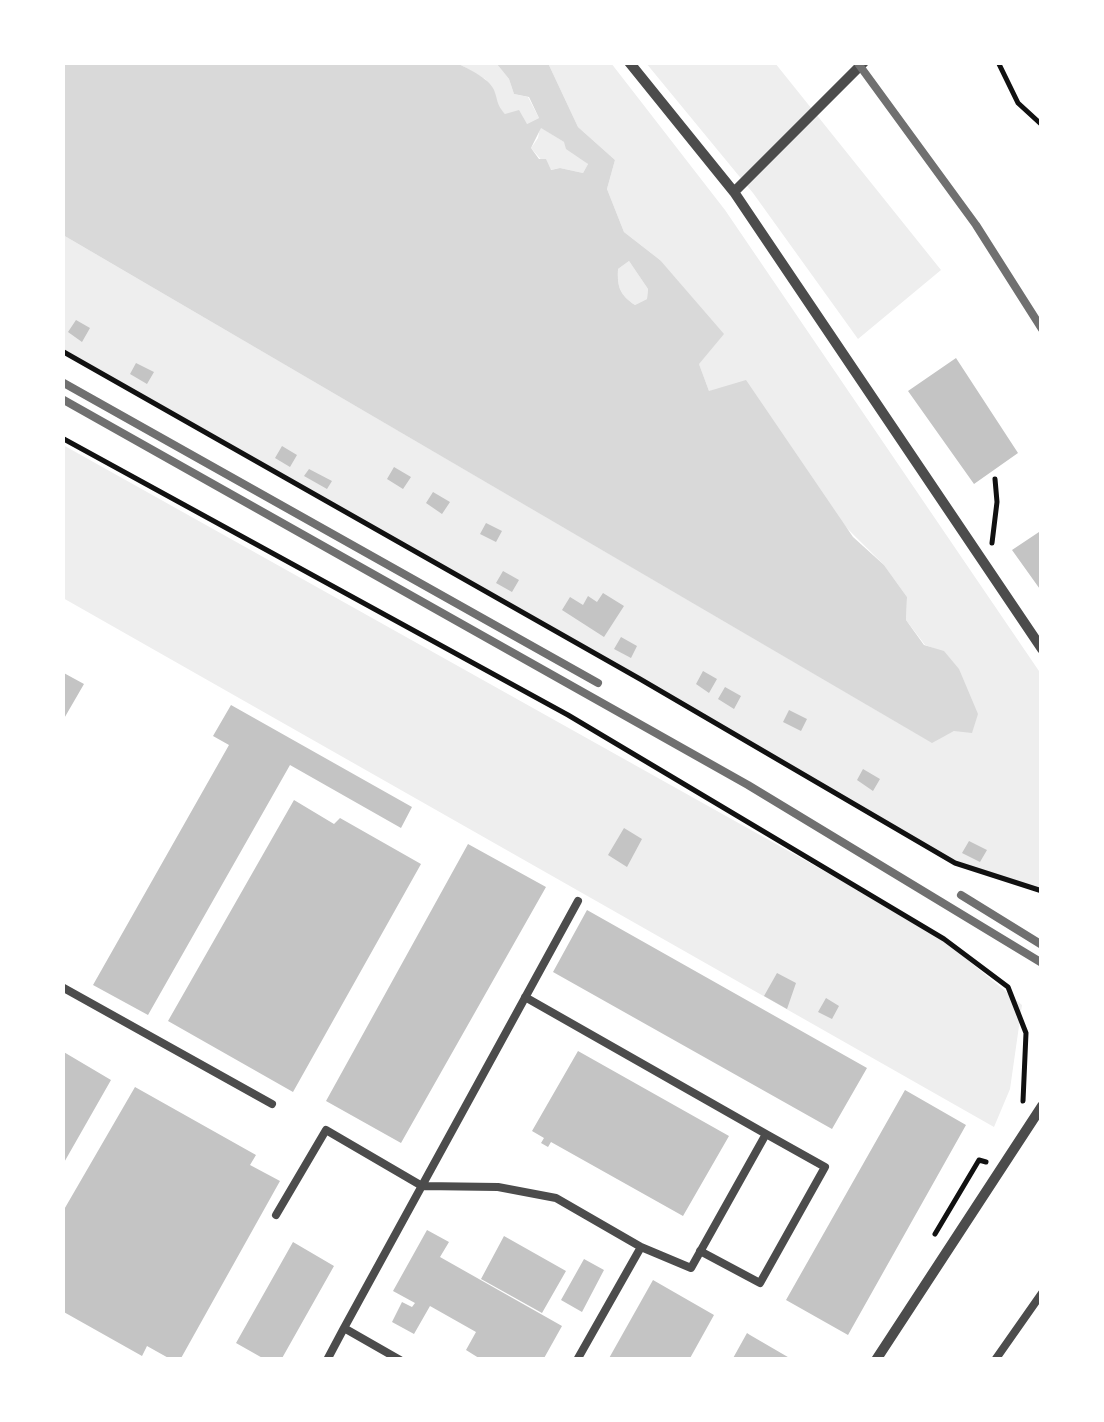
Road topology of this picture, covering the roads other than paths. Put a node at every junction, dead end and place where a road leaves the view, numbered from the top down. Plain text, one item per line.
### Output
1 (629, 62) edge
2 (864, 62) edge
3 (734, 192) junction
4 (1042, 650) edge
5 (578, 900) dead end
6 (62, 987) edge
7 (525, 997) junction
8 (272, 1104) dead end
9 (1042, 1106) edge
10 (766, 1134) junction
11 (422, 1186) junction
12 (276, 1215) dead end
13 (641, 1247) junction
14 (700, 1251) junction
15 (1042, 1293) edge
16 (344, 1328) junction
17 (327, 1360) edge
18 (400, 1360) edge
19 (577, 1360) edge
20 (876, 1360) edge
21 (995, 1360) edge

1 - 3 street
2 - 3 street
3 - 4 street
5 - 7 lane
6 - 8 lane
7 - 10 lane
7 - 11 lane
9 - 20 street
10 - 14 lane
10 - 14 lane
11 - 12 lane
11 - 13 lane
11 - 16 lane
13 - 14 lane
13 - 19 lane
15 - 21 lane
16 - 17 lane
16 - 18 lane

